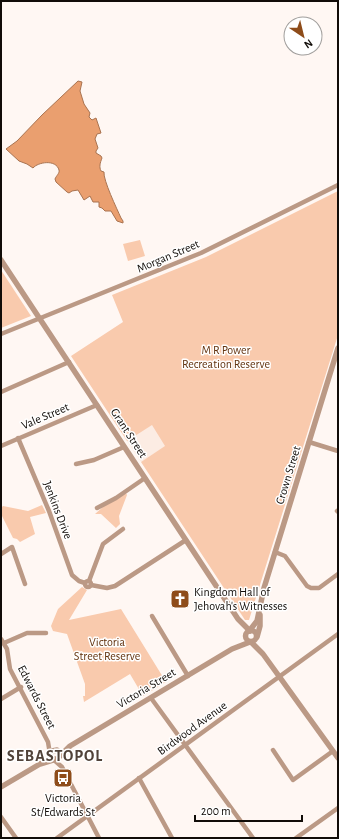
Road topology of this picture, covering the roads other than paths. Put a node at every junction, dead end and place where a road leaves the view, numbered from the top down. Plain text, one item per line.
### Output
1 (338, 185) edge
2 (1, 260) edge
3 (40, 319) junction
4 (1, 334) edge
5 (338, 348) edge
6 (69, 362) junction
7 (1, 392) edge
8 (97, 404) junction
9 (18, 438) junction
10 (309, 442) junction
11 (1, 446) edge
12 (124, 447) junction
13 (338, 451) edge
14 (76, 464) dead end
15 (145, 478) junction
16 (97, 508) dead end
17 (123, 529) dead end
18 (186, 540) junction
19 (275, 552) junction
20 (1, 554) edge
21 (338, 574) edge
22 (88, 583) junction
23 (25, 584) dead end
24 (260, 609) junction
25 (152, 616) dead end
26 (238, 619) junction
27 (250, 630) junction
28 (46, 633) dead end
29 (338, 634) edge
30 (245, 636) junction
31 (256, 637) junction
32 (2, 641) edge
33 (250, 642) junction
34 (232, 649) junction
35 (263, 654) junction
36 (188, 676) junction
37 (279, 677) junction
38 (21, 687) junction
39 (151, 698) junction
40 (1, 699) edge
41 (48, 742) junction
42 (185, 744) junction
43 (70, 746) junction
44 (56, 750) junction
45 (273, 750) dead end
46 (333, 751) junction
47 (50, 754) junction
48 (57, 758) junction
49 (338, 758) edge
50 (40, 764) junction
51 (139, 778) junction
52 (1, 787) edge
53 (338, 808) edge
54 (88, 816) junction
55 (1, 817) edge
56 (16, 838) edge
57 (57, 838) edge
58 (99, 838) edge
59 (172, 838) edge
60 (253, 838) edge
61 (296, 838) edge

1 - 3 street, Morgan Street
2 - 3 street, Grant Street
3 - 4 street, Morgan Street
3 - 6 street, Grant Street
5 - 10 street, Crown Street
6 - 7 street
6 - 8 street, Grant Street
8 - 9 street, Vale Street
8 - 12 street, Grant Street
9 - 11 street, Vale Street
9 - 22 street, Jenkins Drive
10 - 13 street
10 - 19 street, Crown Street
12 - 14 street
12 - 15 street, Grant Street
15 - 16 street
15 - 18 street, Grant Street
17 - 22 street
18 - 22 street
18 - 26 street, Grant Street
19 - 21 street
19 - 24 street, Crown Street
20 - 23 street
24 - 27 street, Crown Street
24 - 31 street, Crown Street
25 - 36 street
26 - 27 street, Grant Street
26 - 30 street, Grant Street
27 - 30 street
27 - 31 street
28 - 32 street
29 - 37 street, Birdwood Avenue
30 - 33 street
30 - 34 street, Victoria Street
31 - 33 street
31 - 35 street
32 - 38 street, Edwards Street
33 - 34 street, Victoria Street
33 - 35 street
34 - 36 street, Victoria Street
35 - 37 street
36 - 39 street, Victoria Street
37 - 42 street, Birdwood Avenue
37 - 46 street
38 - 40 street
38 - 41 street, Edwards Street
39 - 42 street
39 - 43 street, Victoria Street
41 - 44 street, Edwards Street
41 - 47 street, Edwards Street
42 - 51 street, Birdwood Avenue
42 - 60 street
43 - 44 street, Victoria Street
43 - 48 street, Victoria Street
44 - 47 street, Victoria Street
44 - 48 street
45 - 46 street
46 - 49 street
47 - 48 street
47 - 50 street, Victoria Street
48 - 50 street, Victoria Street
48 - 54 street
50 - 52 street, Victoria Street
51 - 54 street, Birdwood Avenue
51 - 59 street
53 - 61 street
54 - 57 street, Birdwood Avenue
54 - 58 street
55 - 56 street

